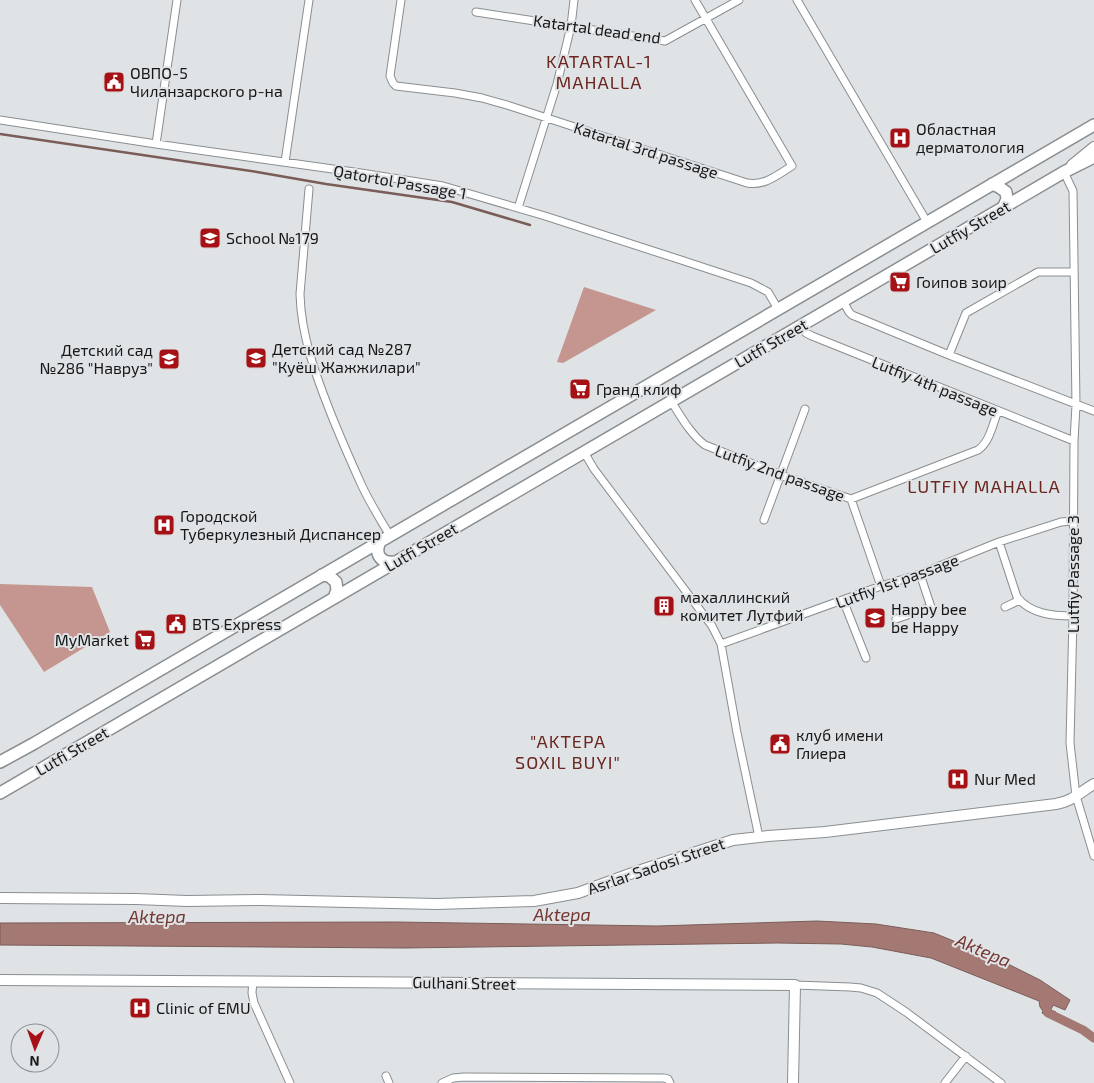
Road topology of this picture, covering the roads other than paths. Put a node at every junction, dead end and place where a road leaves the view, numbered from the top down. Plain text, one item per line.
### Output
1 (177, 0) edge
2 (310, 0) edge
3 (401, 0) edge
4 (574, 0) edge
5 (695, 0) edge
6 (739, 0) edge
7 (797, 0) edge
8 (476, 12) dead end
9 (706, 19) junction
10 (571, 26) junction
11 (547, 118) junction
12 (0, 120) edge
13 (1094, 125) edge
14 (156, 144) junction
15 (1094, 148) edge
16 (1094, 157) edge
17 (285, 162) junction
18 (1064, 172) junction
19 (992, 184) junction
20 (309, 189) dead end
21 (1004, 206) junction
22 (518, 208) junction
23 (927, 222) junction
24 (1073, 272) junction
25 (843, 301) junction
26 (778, 309) junction
27 (800, 326) junction
28 (949, 354) junction
29 (671, 401) junction
30 (1076, 404) junction
31 (805, 409) dead end
32 (998, 411) junction
33 (1094, 411) edge
34 (1074, 441) junction
35 (584, 452) junction
36 (781, 475) junction
37 (851, 499) junction
38 (764, 520) dead end
39 (1073, 521) junction
40 (385, 539) junction
41 (999, 542) junction
42 (395, 562) junction
43 (920, 574) junction
44 (322, 575) junction
45 (881, 586) junction
46 (334, 598) junction
47 (843, 600) junction
48 (1020, 600) junction
49 (1006, 607) dead end
50 (1073, 616) junction
51 (896, 619) dead end
52 (721, 644) junction
53 (866, 658) dead end
54 (0, 762) edge
55 (1094, 784) edge
56 (0, 793) edge
57 (1076, 796) junction
58 (759, 837) junction
59 (1094, 856) edge
60 (1, 898) edge
61 (0, 980) edge
62 (253, 981) junction
63 (795, 985) junction
64 (966, 1056) junction
65 (386, 1076) dead end
66 (290, 1083) edge
67 (389, 1083) edge
68 (442, 1083) edge
69 (670, 1083) edge
70 (793, 1083) edge
71 (945, 1083) edge
72 (1001, 1083) edge

1 - 14 street
2 - 17 street
3 - 11 street, Katartal 3rd passage
4 - 10 street
5 - 9 street, Katartal 3rd passage
6 - 9 street, Katartal dead end
7 - 23 street
8 - 10 street, Katartal dead end
9 - 10 street, Katartal dead end
9 - 11 street, Katartal 3rd passage
10 - 11 street
11 - 22 street
12 - 14 street, Qatortol Passage 1
13 - 19 main road
14 - 17 street, Qatortol Passage 1
15 - 18 street, Lutfiy Street
16 - 18 main road
17 - 22 street, Qatortol Passage 1
18 - 21 main road, Lutfiy Street
18 - 24 street, Lutfiy Passage 3
19 - 21 main road
19 - 23 main road
20 - 40 street
21 - 25 main road, Lutfiy Street
22 - 26 street, Qatortol Passage 1
23 - 26 main road, Lutfiy Street
24 - 28 street
24 - 30 street, Lutfiy Passage 3
25 - 27 main road, Lutfi Street
25 - 28 street
26 - 40 main road, Lutfi Street
27 - 29 main road, Lutfi Street
27 - 32 street, Lutfiy 4th passage
28 - 30 street
29 - 35 main road, Lutfi Street
29 - 36 street, Lutfiy 2nd passage
30 - 33 street
30 - 34 street, Lutfiy Passage 3
31 - 36 street
32 - 34 street, Lutfiy 4th passage
32 - 37 street, Lutfiy 2nd passage
34 - 39 street, Lutfiy Passage 3
35 - 42 main road, Lutfi Street
35 - 52 street
36 - 37 street, Lutfiy 2nd passage
36 - 38 street
37 - 45 street
39 - 41 street, Lutfiy 1st passage
39 - 50 street, Lutfiy Passage 3
40 - 42 main road
40 - 44 main road, Lutfi Street
41 - 43 street, Lutfiy 1st passage
41 - 48 street
42 - 46 main road, Lutfi Street
43 - 45 street, Lutfiy 1st passage
43 - 51 street
44 - 46 main road
44 - 54 main road, Lutfi Street
45 - 47 street, Lutfiy 1st passage
46 - 56 main road, Lutfi Street
47 - 52 street, Lutfiy 1st passage
47 - 53 street
48 - 49 street
48 - 50 street
50 - 57 street, Lutfiy Passage 3
52 - 58 street
55 - 57 street, Asrlar Sadosi Street
57 - 58 street, Asrlar Sadosi Street
57 - 59 street, Lutfiy Passage 3
58 - 60 street, Asrlar Sadosi Street
61 - 62 street, Gulhani Street
62 - 63 street, Gulhani Street
62 - 66 street
63 - 64 street, Gulhani Street
63 - 70 street
64 - 71 street
64 - 72 street, Gulhani Street
65 - 67 street
68 - 69 street

